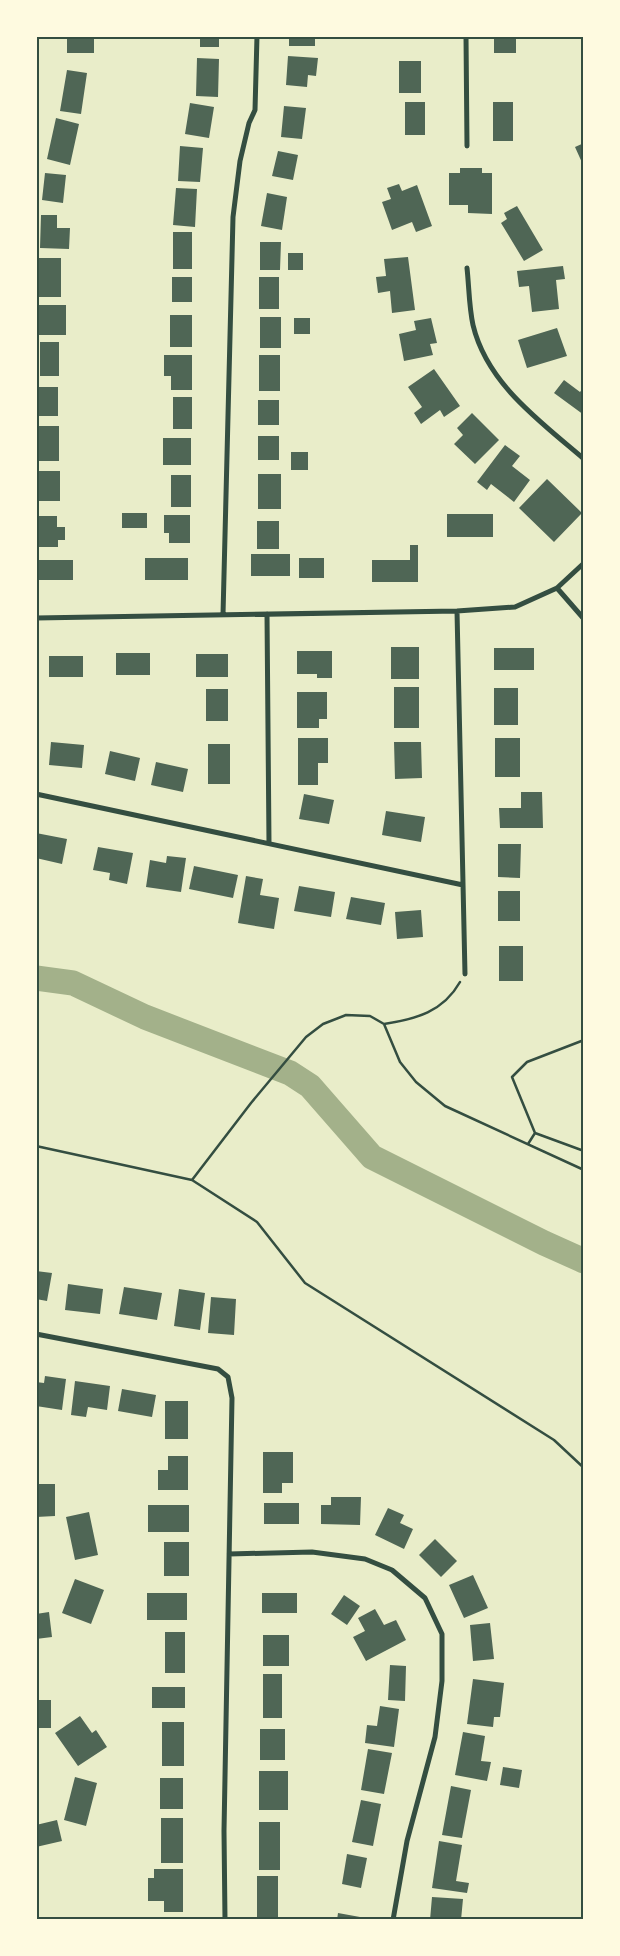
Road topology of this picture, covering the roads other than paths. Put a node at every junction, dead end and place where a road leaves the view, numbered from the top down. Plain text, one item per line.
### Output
1 (257, 36) edge
2 (466, 36) edge
3 (467, 146) dead end
4 (467, 268) dead end
5 (584, 459) edge
6 (584, 563) edge
7 (557, 588) junction
8 (457, 611) junction
9 (267, 614) junction
10 (223, 615) junction
11 (36, 618) edge
12 (584, 619) edge
13 (36, 794) edge
14 (269, 842) junction
15 (463, 885) junction
16 (465, 974) road end
17 (36, 1334) edge
18 (229, 1554) junction
19 (224, 1920) edge
20 (393, 1920) edge

1 - 10 street
2 - 3 street
4 - 5 street
6 - 7 street
7 - 8 street
7 - 12 street
8 - 9 street
8 - 15 street
9 - 10 street
9 - 14 street
10 - 11 street
13 - 14 street
14 - 15 street
15 - 16 street
17 - 18 street
18 - 19 street
18 - 20 street

